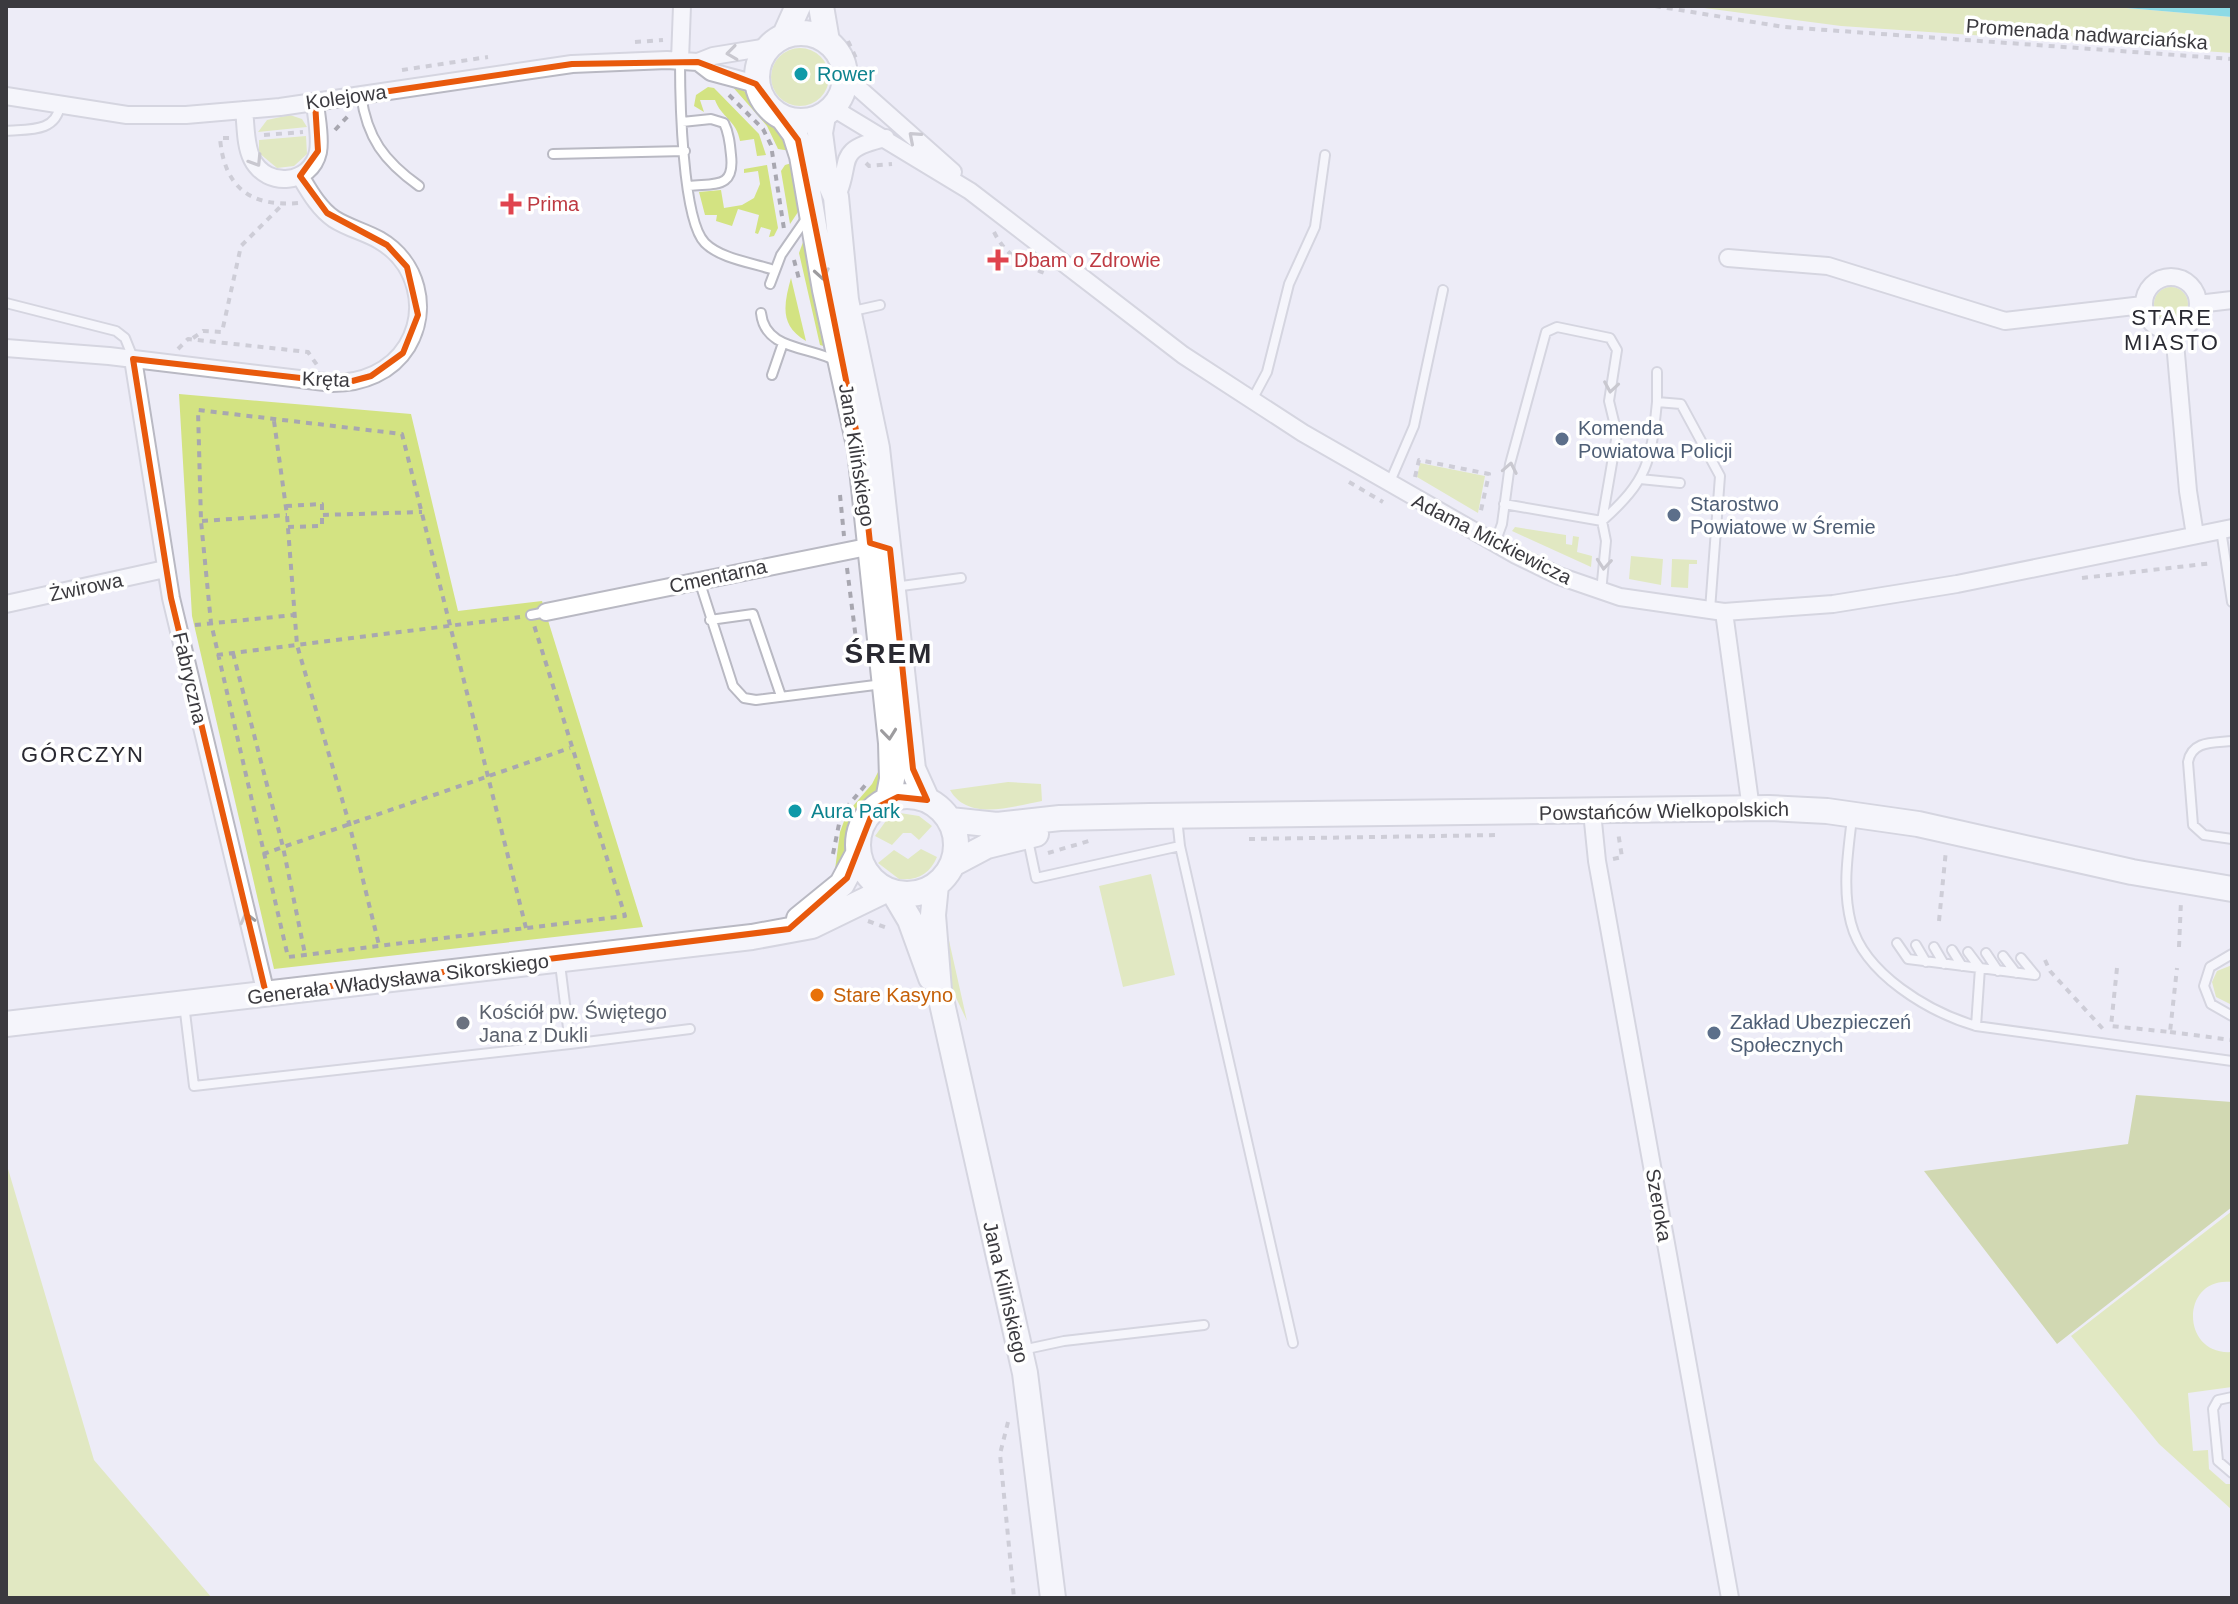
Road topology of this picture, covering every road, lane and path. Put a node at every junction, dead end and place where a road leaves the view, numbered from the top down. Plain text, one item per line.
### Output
1 (682, 6) edge
2 (798, 6) edge
3 (821, 6) edge
4 (1655, 6) edge
5 (836, 36) junction
6 (665, 40) dead end
7 (776, 41) junction
8 (621, 42) dead end
9 (496, 56) dead end
10 (2232, 59) edge
11 (680, 60) junction
12 (698, 62) junction
13 (854, 71) junction
14 (719, 73) junction
15 (392, 74) dead end
16 (756, 84) junction
17 (6, 96) edge
18 (315, 102) junction
19 (362, 102) junction
20 (60, 105) junction
21 (244, 110) junction
22 (828, 112) junction
23 (784, 119) junction
24 (682, 122) junction
25 (6, 131) edge
26 (307, 131) dead end
27 (257, 136) dead end
28 (332, 137) dead end
29 (238, 138) dead end
30 (886, 138) junction
31 (685, 151) junction
32 (553, 154) dead end
33 (860, 154) dead end
34 (1325, 155) dead end
35 (897, 164) dead end
36 (300, 176) junction
37 (419, 186) dead end
38 (689, 186) junction
39 (970, 191) junction
40 (836, 197) junction
41 (282, 205) junction
42 (305, 208) dead end
43 (811, 212) junction
44 (993, 231) dead end
45 (789, 243) junction
46 (1728, 258) dead end
47 (774, 270) junction
48 (1049, 275) dead end
49 (800, 281) dead end
50 (770, 284) dead end
51 (1443, 290) dead end
52 (2232, 300) edge
53 (6, 303) edge
54 (2198, 304) junction
55 (880, 305) dead end
56 (2143, 305) junction
57 (848, 311) junction
58 (761, 313) dead end
59 (2174, 331) junction
60 (191, 339) junction
61 (783, 343) junction
62 (6, 348) edge
63 (178, 355) dead end
64 (133, 359) junction
65 (843, 367) junction
66 (324, 368) dead end
67 (1657, 372) dead end
68 (772, 375) dead end
69 (1251, 401) junction
70 (1657, 402) junction
71 (274, 421) junction
72 (1392, 479) junction
73 (1640, 479) junction
74 (1680, 483) dead end
75 (840, 495) dead end
76 (1504, 504) junction
77 (286, 506) junction
78 (422, 512) junction
79 (1467, 513) dead end
80 (287, 515) junction
81 (322, 515) junction
82 (201, 521) junction
83 (1602, 521) junction
84 (288, 527) junction
85 (2227, 529) edge
86 (2195, 535) junction
87 (1495, 544) junction
88 (880, 547) junction
89 (846, 550) junction
90 (165, 569) junction
91 (961, 578) dead end
92 (699, 580) junction
93 (894, 587) junction
94 (1601, 592) junction
95 (2232, 602) edge
96 (6, 604) edge
97 (1717, 612) junction
98 (538, 614) junction
99 (294, 615) junction
100 (710, 620) junction
101 (211, 623) junction
102 (449, 627) junction
103 (190, 634) dead end
104 (297, 645) junction
105 (233, 653) junction
106 (217, 655) junction
107 (873, 685) junction
108 (781, 696) junction
109 (2232, 741) edge
110 (570, 748) junction
111 (872, 772) dead end
112 (488, 775) junction
113 (888, 800) junction
114 (927, 800) junction
115 (1751, 809) junction
116 (1592, 812) junction
117 (1853, 813) junction
118 (1177, 816) junction
119 (950, 820) junction
120 (349, 823) junction
121 (1622, 823) dead end
122 (1095, 828) junction
123 (1504, 833) dead end
124 (1239, 839) dead end
125 (2232, 839) edge
126 (1947, 843) dead end
127 (1029, 846) junction
128 (1180, 846) junction
129 (283, 847) junction
130 (263, 854) junction
131 (858, 854) junction
132 (1606, 860) dead end
133 (953, 864) junction
134 (936, 885) junction
135 (2232, 889) edge
136 (890, 891) junction
137 (2181, 894) dead end
138 (842, 899) junction
139 (1939, 921) dead end
140 (526, 928) junction
141 (894, 930) dead end
142 (1897, 943) dead end
143 (379, 945) junction
144 (1916, 945) dead end
145 (1934, 947) dead end
146 (2179, 947) dead end
147 (1952, 950) dead end
148 (1968, 952) dead end
149 (1986, 953) dead end
150 (2232, 954) edge
151 (305, 955) junction
152 (2003, 956) dead end
153 (2021, 958) dead end
154 (560, 960) junction
155 (2045, 960) dead end
156 (1926, 962) junction
157 (1944, 964) junction
158 (1962, 966) junction
159 (1980, 968) junction
160 (2117, 968) dead end
161 (2177, 968) dead end
162 (1998, 971) junction
163 (2016, 973) junction
164 (939, 990) junction
165 (266, 994) junction
166 (184, 1003) junction
167 (2232, 1016) edge
168 (6, 1024) edge
169 (1976, 1026) junction
170 (2111, 1026) junction
171 (690, 1029) dead end
172 (2170, 1032) junction
173 (2232, 1040) edge
174 (570, 1044) junction
175 (2232, 1061) edge
176 (1204, 1325) dead end
177 (1293, 1343) dead end
178 (1019, 1350) junction
179 (2232, 1397) edge
180 (1011, 1413) dead end
181 (2232, 1473) edge
182 (1014, 1598) edge
183 (1053, 1598) edge
184 (1730, 1598) edge

1 - 11 street
2 - 7 street
3 - 5 street
4 - 10 path, Promenada nadwarciańska
5 - 7 street
5 - 13 path
5 - 13 street
6 - 8 path
7 -> 12 street, Kolejowa
7 - 16 street
9 - 15 path
11 - 12 street, Kolejowa
11 - 19 street, Kolejowa
11 - 24 lane
12 - 14 street, Kolejowa
13 - 22 street
39 -> 13 street, Adama Mickiewicza
14 - 16 street, Kolejowa
14 - 45 path
16 - 23 street
17 - 20 street, Kolejowa
18 - 19 street, Kolejowa
18 - 21 street, Kolejowa
18 - 36 street
19 - 28 path
19 - 37 lane
20 - 21 street, Kolejowa
20 - 25 lane
21 -> 36 street
22 - 23 street
22 - 30 street, Adama Mickiewicza
22 - 40 street, Jana Kilińskiego
23 - 43 street, Jana Kilińskiego
24 - 31 lane
24 - 38 lane
26 - 27 path
29 - 41 path
30 - 39 street, Adama Mickiewicza
30 - 40 street, Jana Kilińskiego
31 - 32 lane
31 - 38 lane
33 - 35 path
34 - 69 lane
36 - 64 street, Kręta
38 - 47 lane
39 - 69 street, Adama Mickiewicza
40 - 57 street, Jana Kilińskiego
41 - 42 path
41 - 60 path
43 - 45 lane
43 -> 65 street, Jana Kilińskiego
44 - 48 path
45 - 47 lane
45 - 49 path
46 - 56 street
47 - 50 lane
51 - 72 lane
52 - 54 street
53 - 64 lane
54 - 56 street
54 - 59 street
55 - 57 lane
56 - 59 street
57 - 88 street, Jana Kilińskiego
58 - 61 lane
59 - 86 street
60 - 63 path
60 - 66 path
61 - 65 lane
61 - 68 lane
62 - 64 street, Kręta
64 - 90 street, Fabryczna
65 - 88 street, Jana Kilińskiego
67 - 70 lane
69 - 72 street, Adama Mickiewicza
70 - 73 lane
70 - 97 lane
71 - 77 path
71 - 78 path
71 - 82 path
72 - 79 path
72 - 87 street, Adama Mickiewicza
73 - 74 lane
73 - 83 lane
75 - 89 path
76 - 83 lane
76 -> 83 lane
76 - 87 lane
77 - 80 path
77 - 81 path
78 - 81 path
78 - 102 path
80 - 82 path
80 - 84 path
81 - 84 path
82 - 101 path
83 -> 94 lane
84 - 99 path
85 - 86 street, Adama Mickiewicza
85 - 95 lane
86 - 97 street, Adama Mickiewicza
87 - 94 street, Adama Mickiewicza
88 - 89 street, Cmentarna
88 - 93 street, Jana Kilińskiego
88 - 107 street, Jana Kilińskiego
89 - 92 street, Cmentarna
89 - 107 path
90 - 96 street, Żwirowa
165 -> 90 street, Fabryczna
91 - 93 lane
92 - 98 street, Cmentarna
92 - 100 lane
93 - 114 street, Jana Kilińskiego
94 - 97 street, Adama Mickiewicza
97 - 115 street
98 - 102 path
98 - 110 path
99 - 101 path
99 - 104 path
100 - 108 lane
100 - 108 lane
101 - 103 path
101 - 106 path
102 - 104 path
102 - 112 path
104 - 105 path
104 - 120 path
105 - 106 path
105 - 129 path
106 - 130 path
107 - 108 lane
107 -> 113 street, Jana Kilińskiego
109 - 125 lane
110 - 112 path
110 - 140 path
111 - 138 path
112 - 120 path
112 - 140 path
113 - 114 street
113 - 131 street
114 - 119 street
115 - 116 street, Powstańców Wielkopolskich
115 - 117 street, Powstańców Wielkopolskich
116 - 118 street, Powstańców Wielkopolskich
116 - 184 street, Szeroka
117 - 135 street, Powstańców Wielkopolskich
117 - 169 lane
118 - 122 street, Powstańców Wielkopolskich
118 - 128 lane
119 - 122 street, Powstańców Wielkopolskich
119 - 133 street
120 - 129 path
120 - 143 path
121 - 132 path
122 - 127 street, Powstańców Wielkopolskich
122 - 127 path
123 - 124 path
126 - 139 path
127 - 128 lane
127 - 133 street, Powstańców Wielkopolskich
128 - 177 lane
129 - 130 path
129 - 151 path
130 - 151 path
131 - 136 street
131 - 138 street
133 - 134 street
134 - 136 street
134 - 164 street, Jana Kilińskiego
136 - 138 street, Generała Władysława Sikorskiego
136 - 164 street, Jana Kilińskiego
137 - 146 path
138 - 141 path
138 - 154 street, Generała Władysława Sikorskiego
140 - 143 path
142 - 156 lane
143 - 151 path
144 - 156 lane
145 - 157 lane
147 - 158 lane
148 - 159 lane
149 - 162 lane
150 - 167 lane
152 - 163 lane
153 - 163 lane
154 - 165 street, Generała Władysława Sikorskiego
154 - 174 lane
155 - 170 path
156 - 157 lane
157 - 158 lane
158 - 159 lane
159 - 162 lane
159 - 169 lane
160 - 170 path
161 - 172 path
162 - 163 lane
164 - 178 street, Jana Kilińskiego
165 - 166 street, Generała Władysława Sikorskiego
166 - 168 street, Generała Władysława Sikorskiego
166 - 174 lane
169 - 175 lane
170 - 172 path
171 - 174 lane
172 - 173 path
176 - 178 lane
178 - 183 street, Jana Kilińskiego
179 - 181 lane
180 - 182 path

